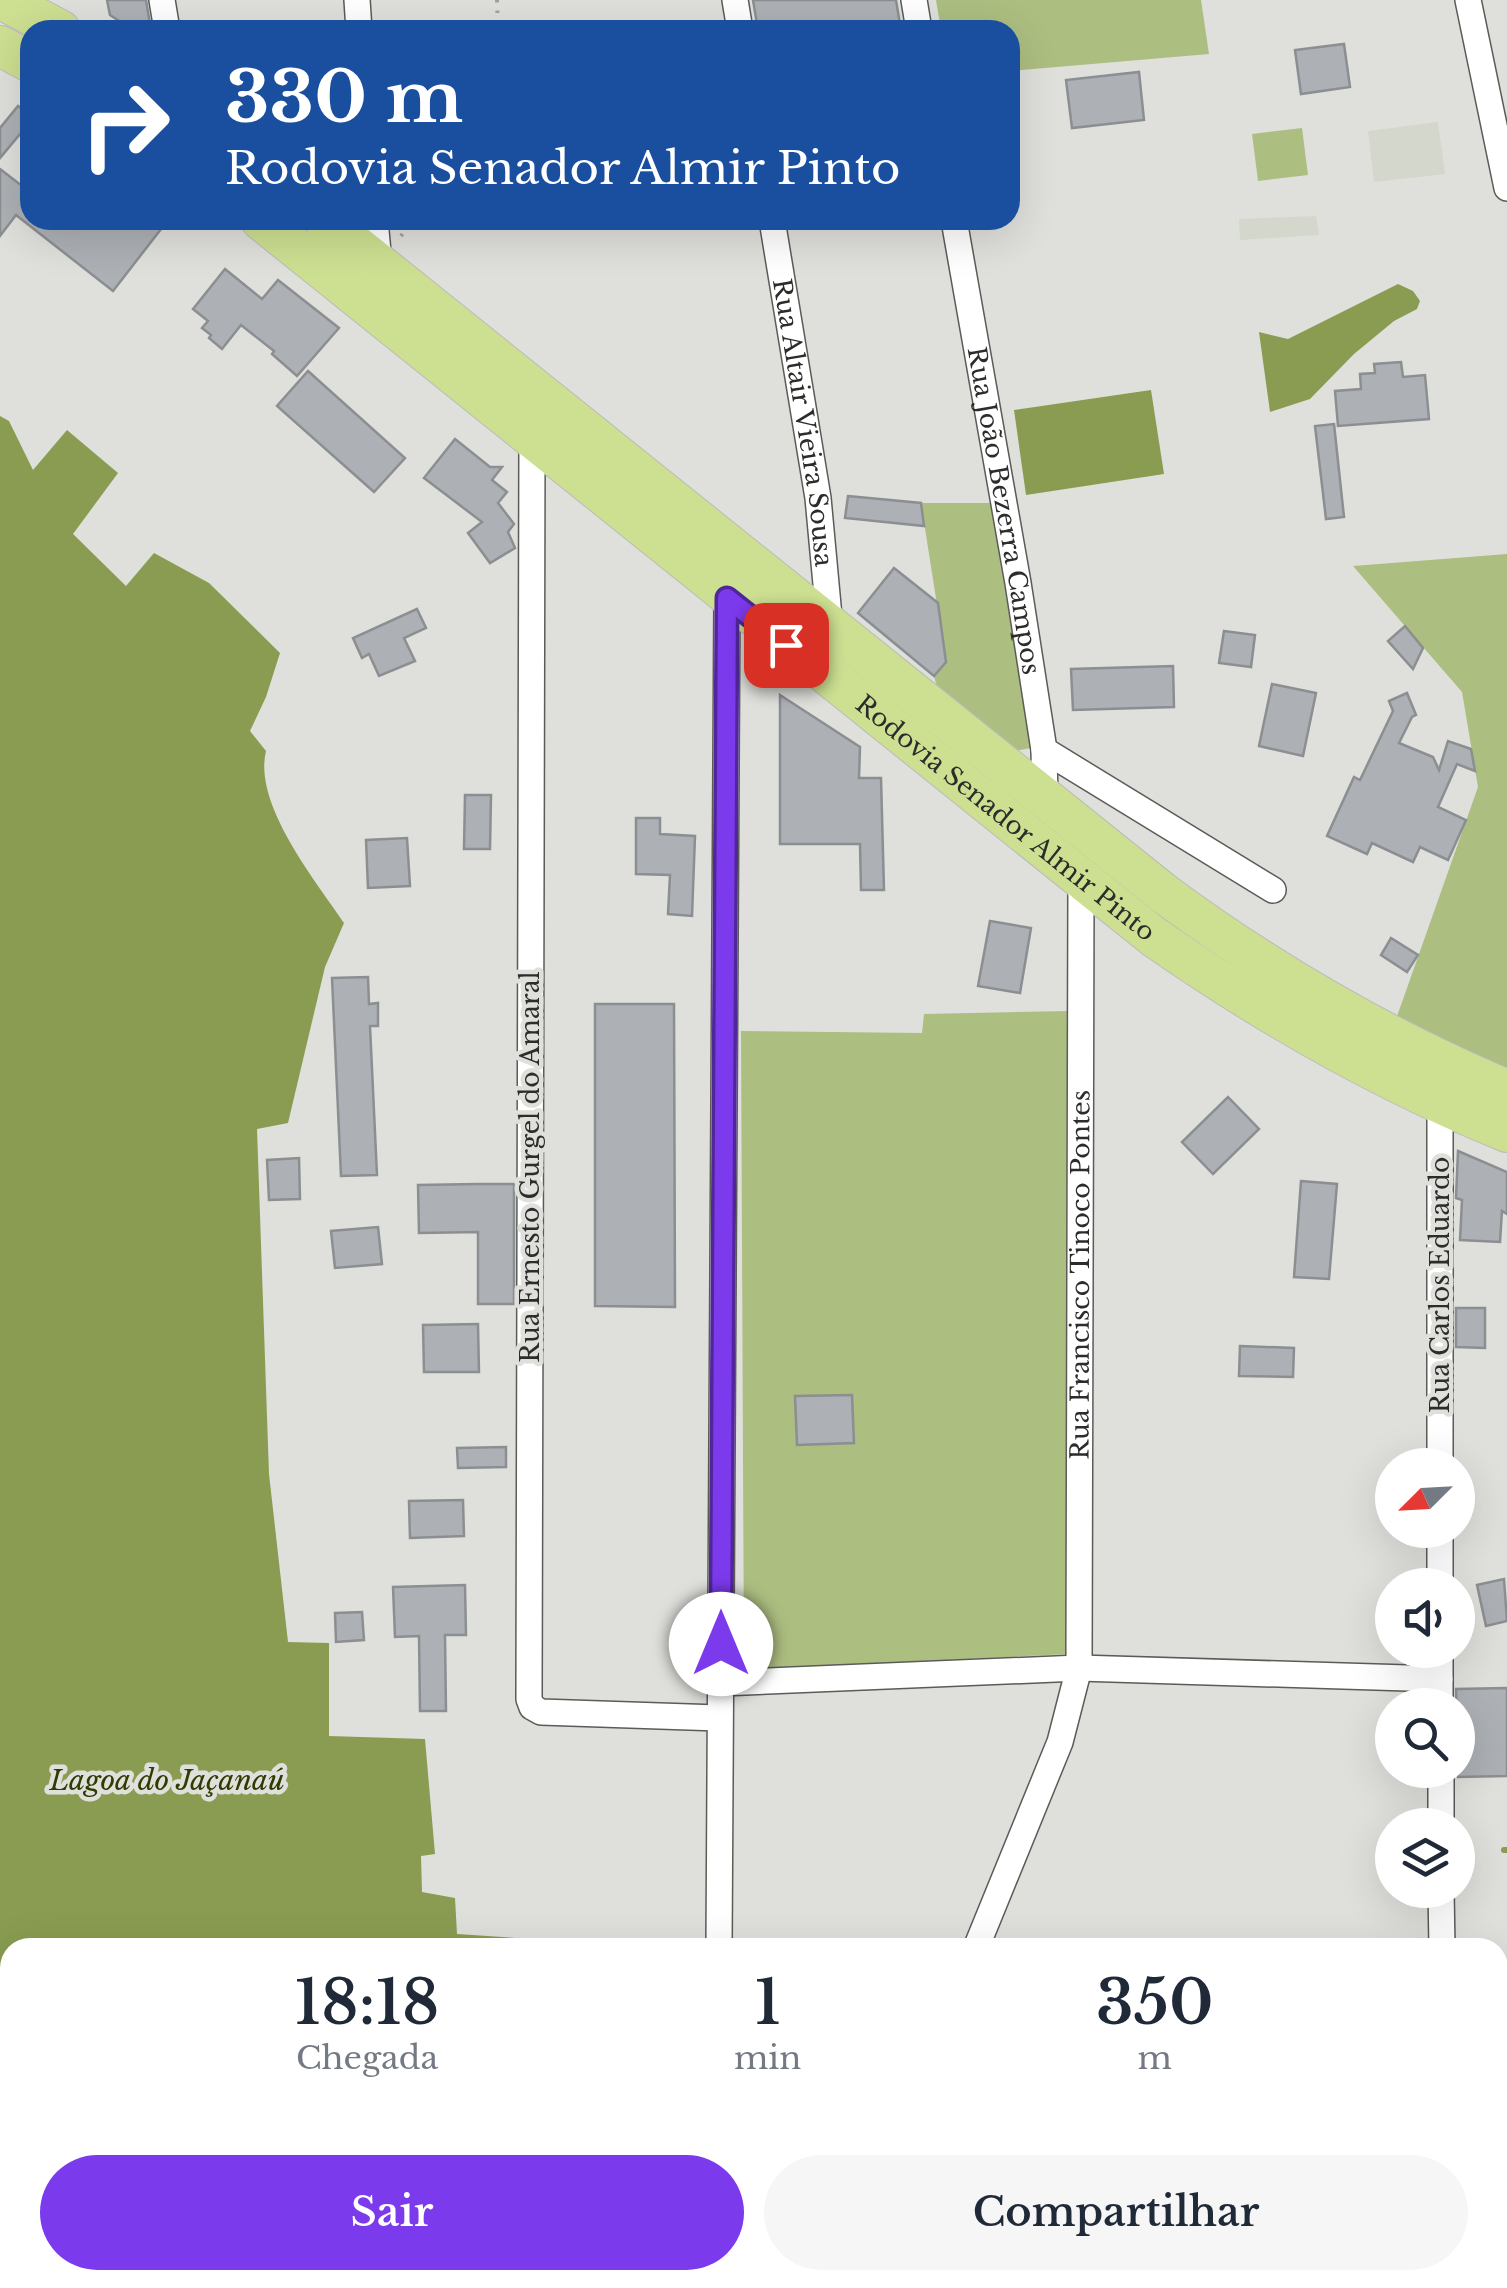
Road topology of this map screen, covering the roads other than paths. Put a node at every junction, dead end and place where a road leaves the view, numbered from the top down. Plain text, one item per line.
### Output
1 (2, 0) edge
2 (1468, 0) edge
3 (41, 20) edge
4 (1507, 188) edge
5 (273, 230) edge
6 (337, 230) edge
7 (377, 230) edge
8 (774, 230) edge
9 (956, 230) edge
10 (379, 263) junction
11 (532, 438) junction
12 (727, 598) junction
13 (830, 627) junction
14 (1044, 750) junction
15 (1045, 801) junction
16 (1081, 882) junction
17 (1274, 890) dead end
18 (1507, 1090) edge
19 (1440, 1105) junction
20 (1507, 1132) edge
21 (1440, 1448) edge
22 (1079, 1668) junction
23 (721, 1683) junction
24 (1380, 1688) edge
25 (718, 1718) junction
26 (1441, 1908) edge
27 (718, 1938) edge
28 (980, 1938) edge
29 (1442, 1938) edge

1 - 3 main road
2 - 4 street
5 - 11 main road, Rodovia Senador Almir Pinto
6 - 10 main road, Rodovia Senador Almir Pinto
7 - 10 street
8 - 13 street, Rua Altair Vieira Sousa
9 - 14 street, Rua João Bezerra Campos
10 - 13 main road, Rodovia Senador Almir Pinto
11 - 12 main road, Rodovia Senador Almir Pinto
11 - 25 street, Rua Ernesto Gurgel do Amaral
12 - 16 main road, Rodovia Senador Almir Pinto
12 - 23 street
13 - 15 main road, Rodovia Senador Almir Pinto
14 - 15 street, Rua João Bezerra Campos
14 - 17 street
15 - 18 main road, Rodovia Senador Almir Pinto
16 - 19 main road, Rodovia Senador Almir Pinto
16 - 22 street, Rua Francisco Tinoco Pontes
19 - 20 main road, Rodovia Senador Almir Pinto
19 - 21 street, Rua Carlos Eduardo
22 - 23 street
22 - 24 street
22 - 28 street, Rua Francisco Tinoco Pontes
23 - 25 street
25 - 27 street
26 - 29 street

